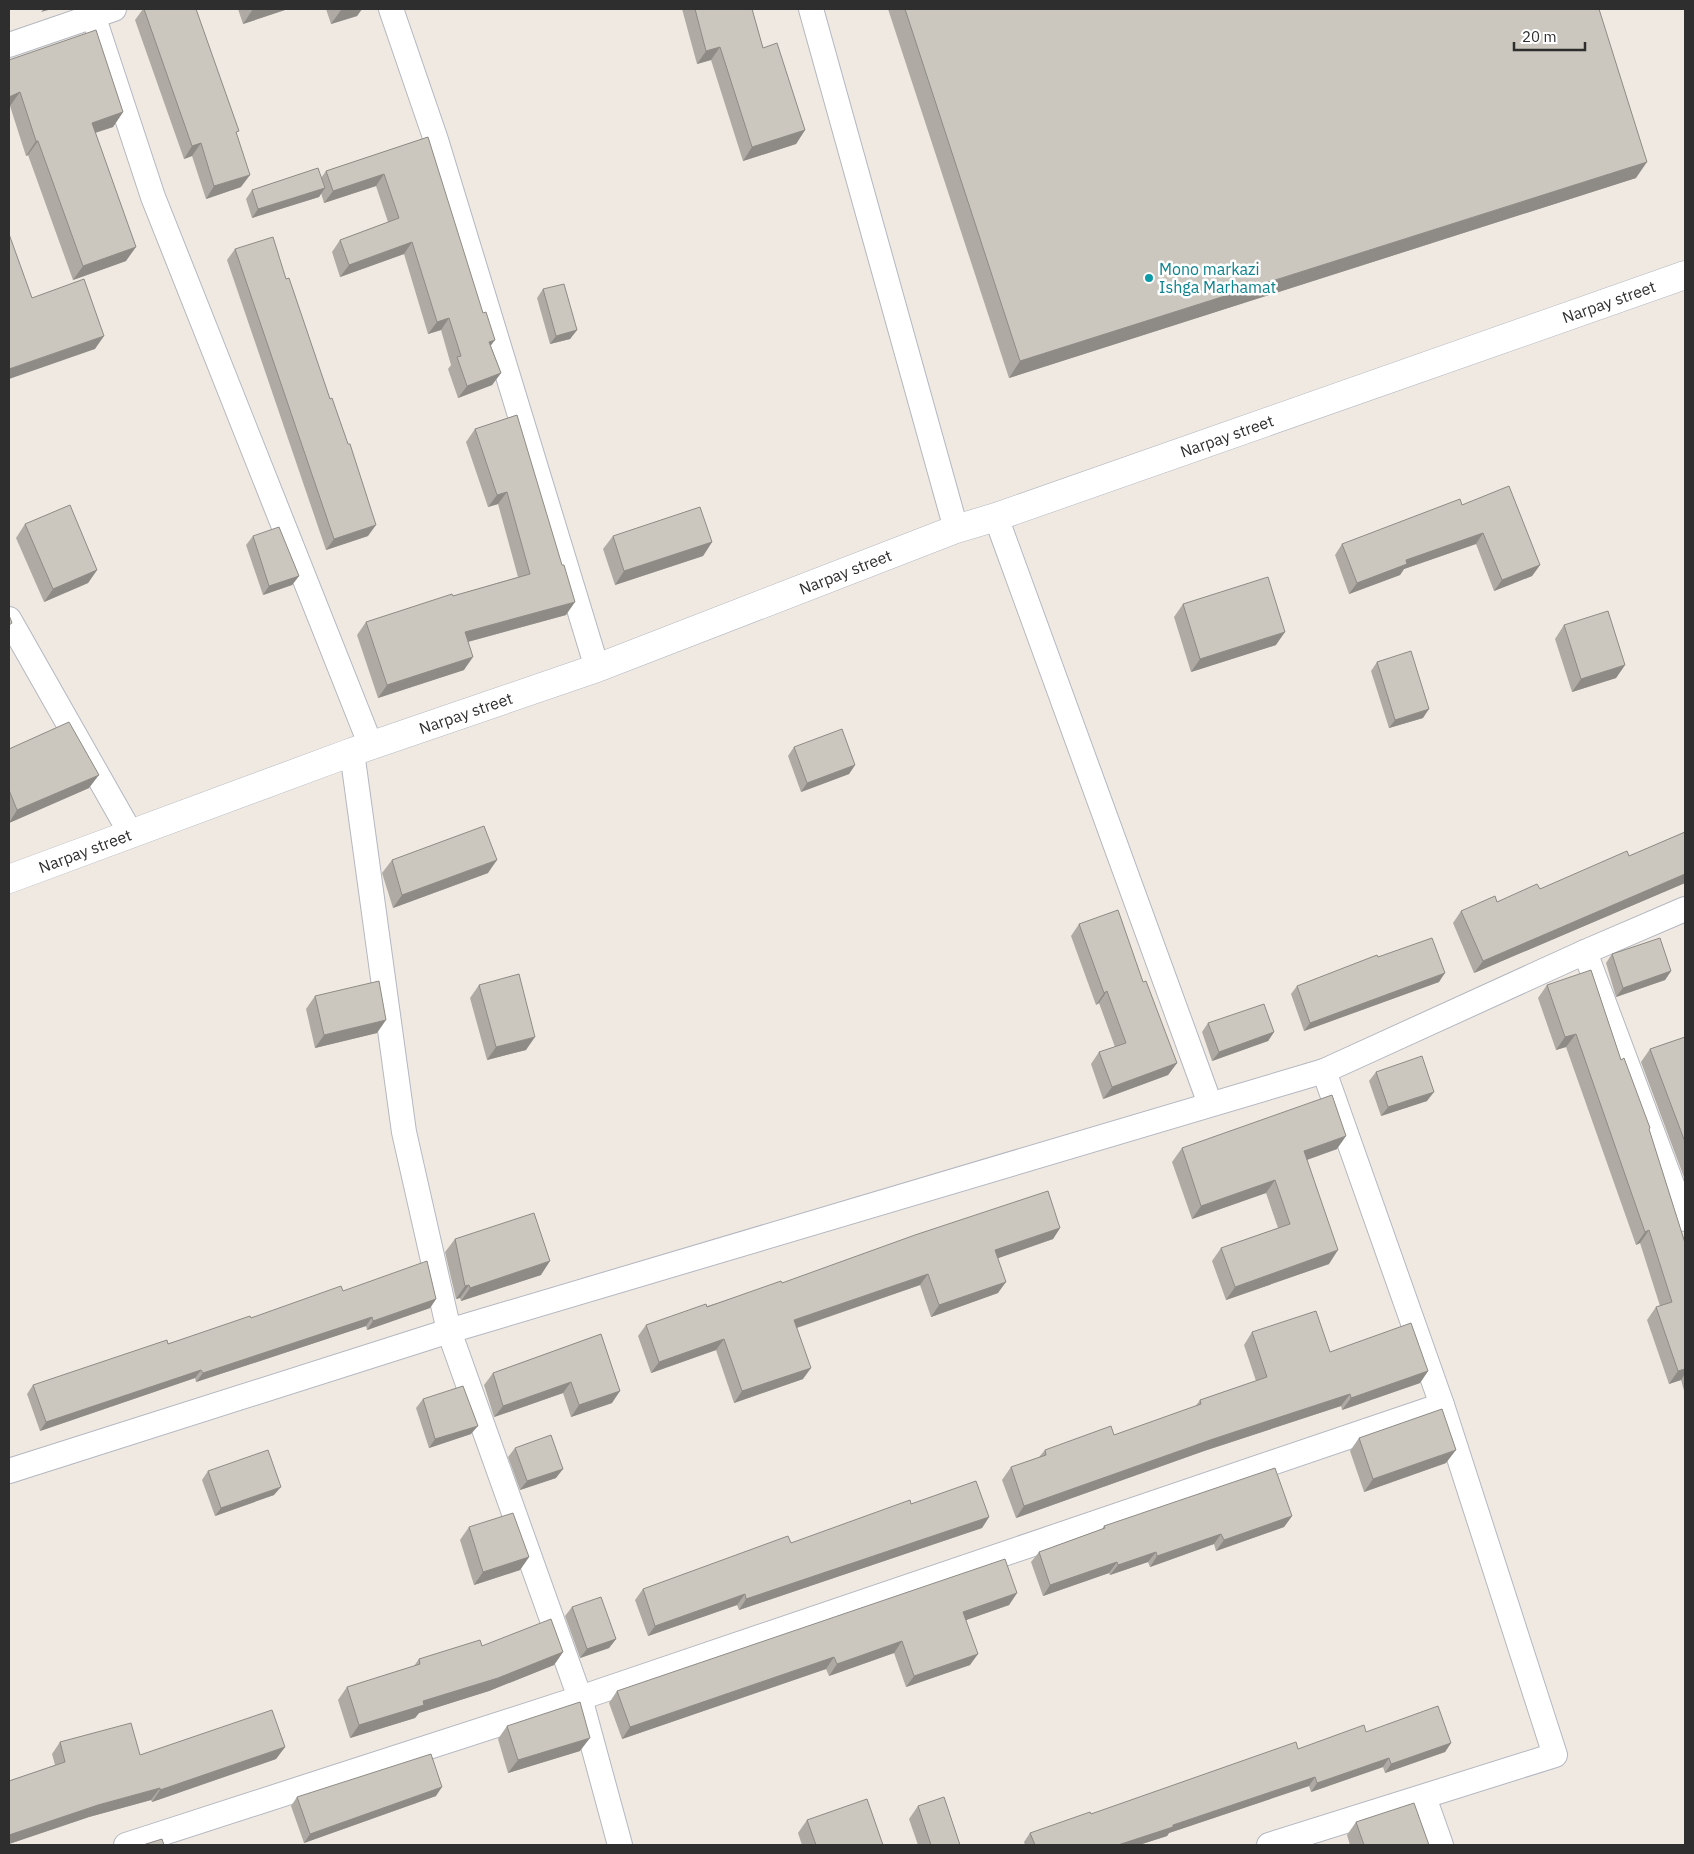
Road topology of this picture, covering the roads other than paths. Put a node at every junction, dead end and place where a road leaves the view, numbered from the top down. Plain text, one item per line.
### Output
1 (391, 9) edge
2 (811, 9) edge
3 (99, 11) edge
4 (9, 45) edge
5 (1685, 275) edge
6 (996, 517) junction
7 (956, 529) junction
8 (9, 618) edge
9 (597, 668) junction
10 (362, 749) junction
11 (131, 834) junction
12 (9, 879) edge
13 (1685, 909) edge
14 (1585, 952) junction
15 (1324, 1071) junction
16 (1210, 1104) junction
17 (1685, 1218) edge
18 (449, 1331) junction
19 (1442, 1405) junction
20 (9, 1471) edge
21 (580, 1698) junction
22 (1424, 1797) junction
23 (126, 1845) edge
24 (620, 1845) edge
25 (1269, 1845) edge
26 (1441, 1845) edge

1 - 9 street
2 - 7 street
3 - 4 street
3 - 10 street
5 - 6 main road, Narpay street
6 - 7 main road, Narpay street
6 - 16 street
7 - 9 main road, Narpay street
8 - 11 street
9 - 10 main road, Narpay street
10 - 11 main road, Narpay street
10 - 18 street
11 - 12 main road, Narpay street
13 - 14 street
14 - 15 street
14 - 17 street
15 - 16 street
15 - 19 street
16 - 18 street
18 - 20 street
18 - 21 street
19 - 21 street
19 - 22 street
21 - 23 street
21 - 24 street
22 - 25 street
22 - 26 street

